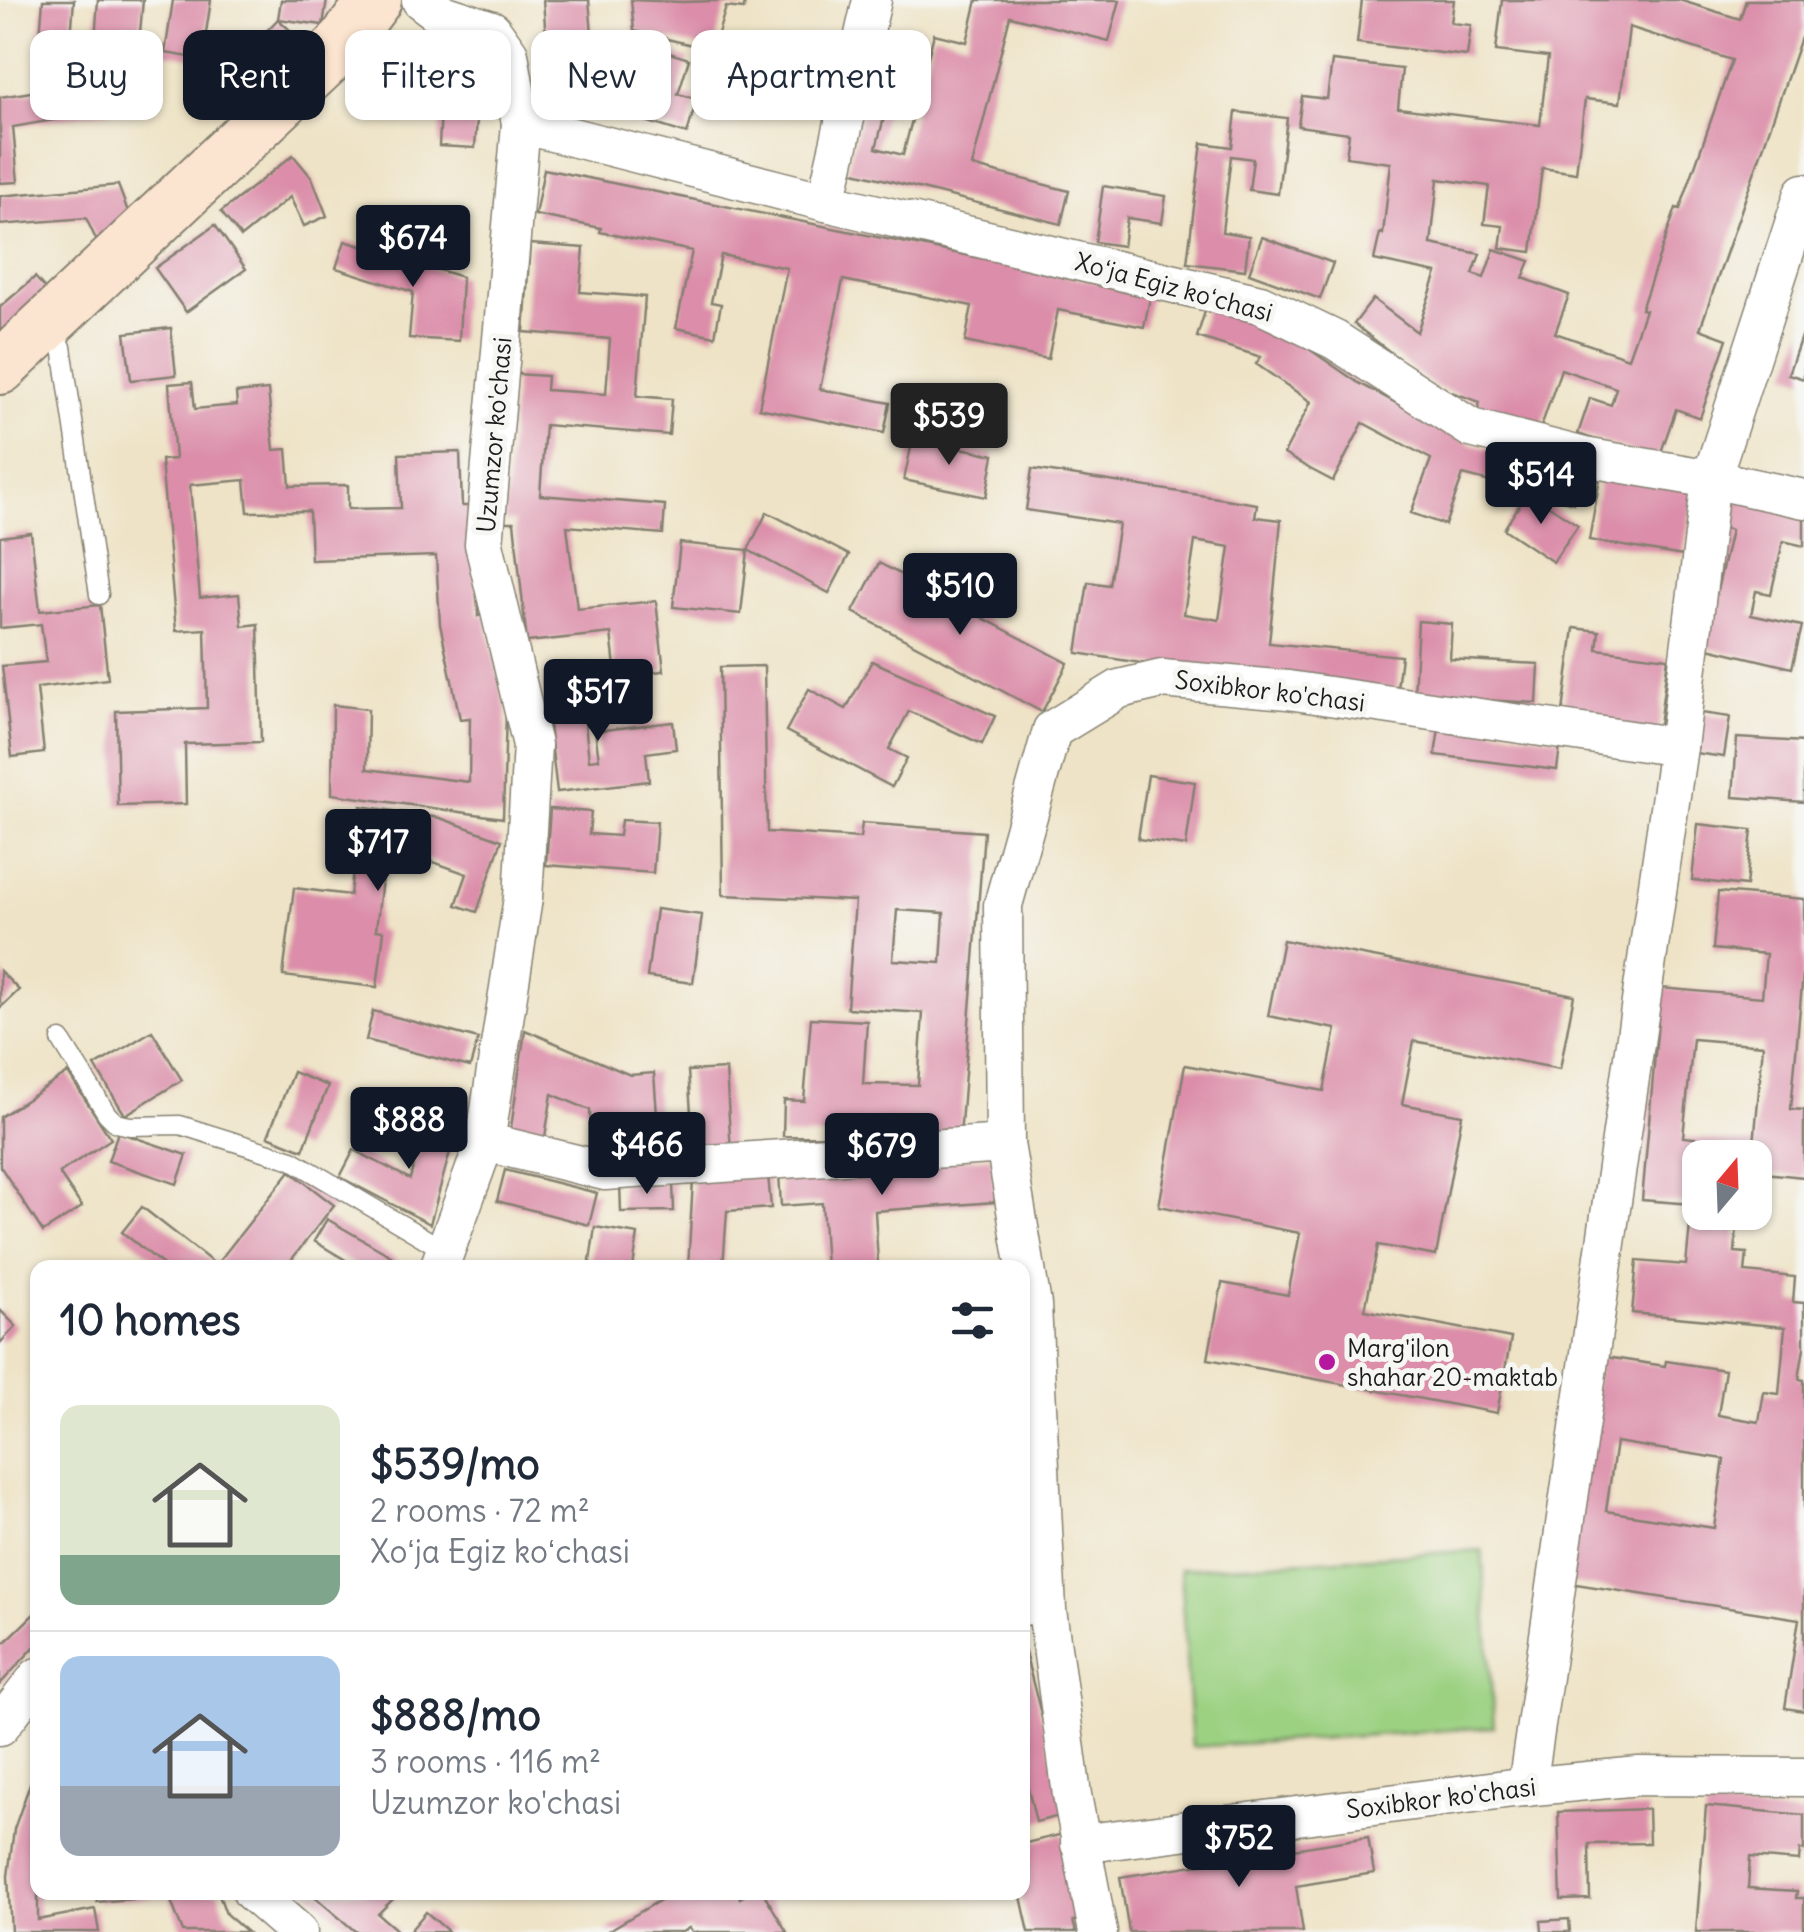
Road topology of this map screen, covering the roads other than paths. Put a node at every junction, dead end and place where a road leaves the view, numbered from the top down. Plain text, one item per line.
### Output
1 (375, 0) edge
2 (421, 0) edge
3 (872, 0) edge
4 (522, 124) junction
5 (1804, 194) edge
6 (826, 202) junction
7 (45, 325) junction
8 (0, 368) edge
9 (1710, 479) junction
10 (1804, 500) edge
11 (98, 595) dead end
12 (1678, 748) junction
13 (61, 1040) dead end
14 (485, 1142) junction
15 (1005, 1144) junction
16 (443, 1259) edge
17 (1024, 1260) edge
18 (1030, 1293) edge
19 (1035, 1613) edge
20 (30, 1687) edge
21 (0, 1726) edge
22 (1804, 1777) edge
23 (1527, 1787) junction
24 (1080, 1844) junction
25 (261, 1900) edge
26 (298, 1932) edge
27 (1098, 1932) edge

1 - 7 street
2 - 4 street, Uzumzor ko'chasi
3 - 6 street
4 - 6 street, Xoʻja Egiz koʻchasi
4 - 14 street, Uzumzor ko'chasi
5 - 9 street
6 - 9 street, Xoʻja Egiz koʻchasi
7 - 8 street
7 - 11 lane
9 - 10 street, Xoʻja Egiz koʻchasi
9 - 12 street
12 - 15 street, Soxibkor ko'chasi
12 - 23 street
13 - 16 lane
14 - 15 street
14 - 16 street, Uzumzor ko'chasi
15 - 17 street, Soxibkor ko'chasi
18 - 19 street, Soxibkor ko'chasi
19 - 24 street, Soxibkor ko'chasi
20 - 21 street
22 - 23 street, Soxibkor ko'chasi
23 - 24 street, Soxibkor ko'chasi
24 - 27 street, Soxibkor ko'chasi
25 - 26 street

